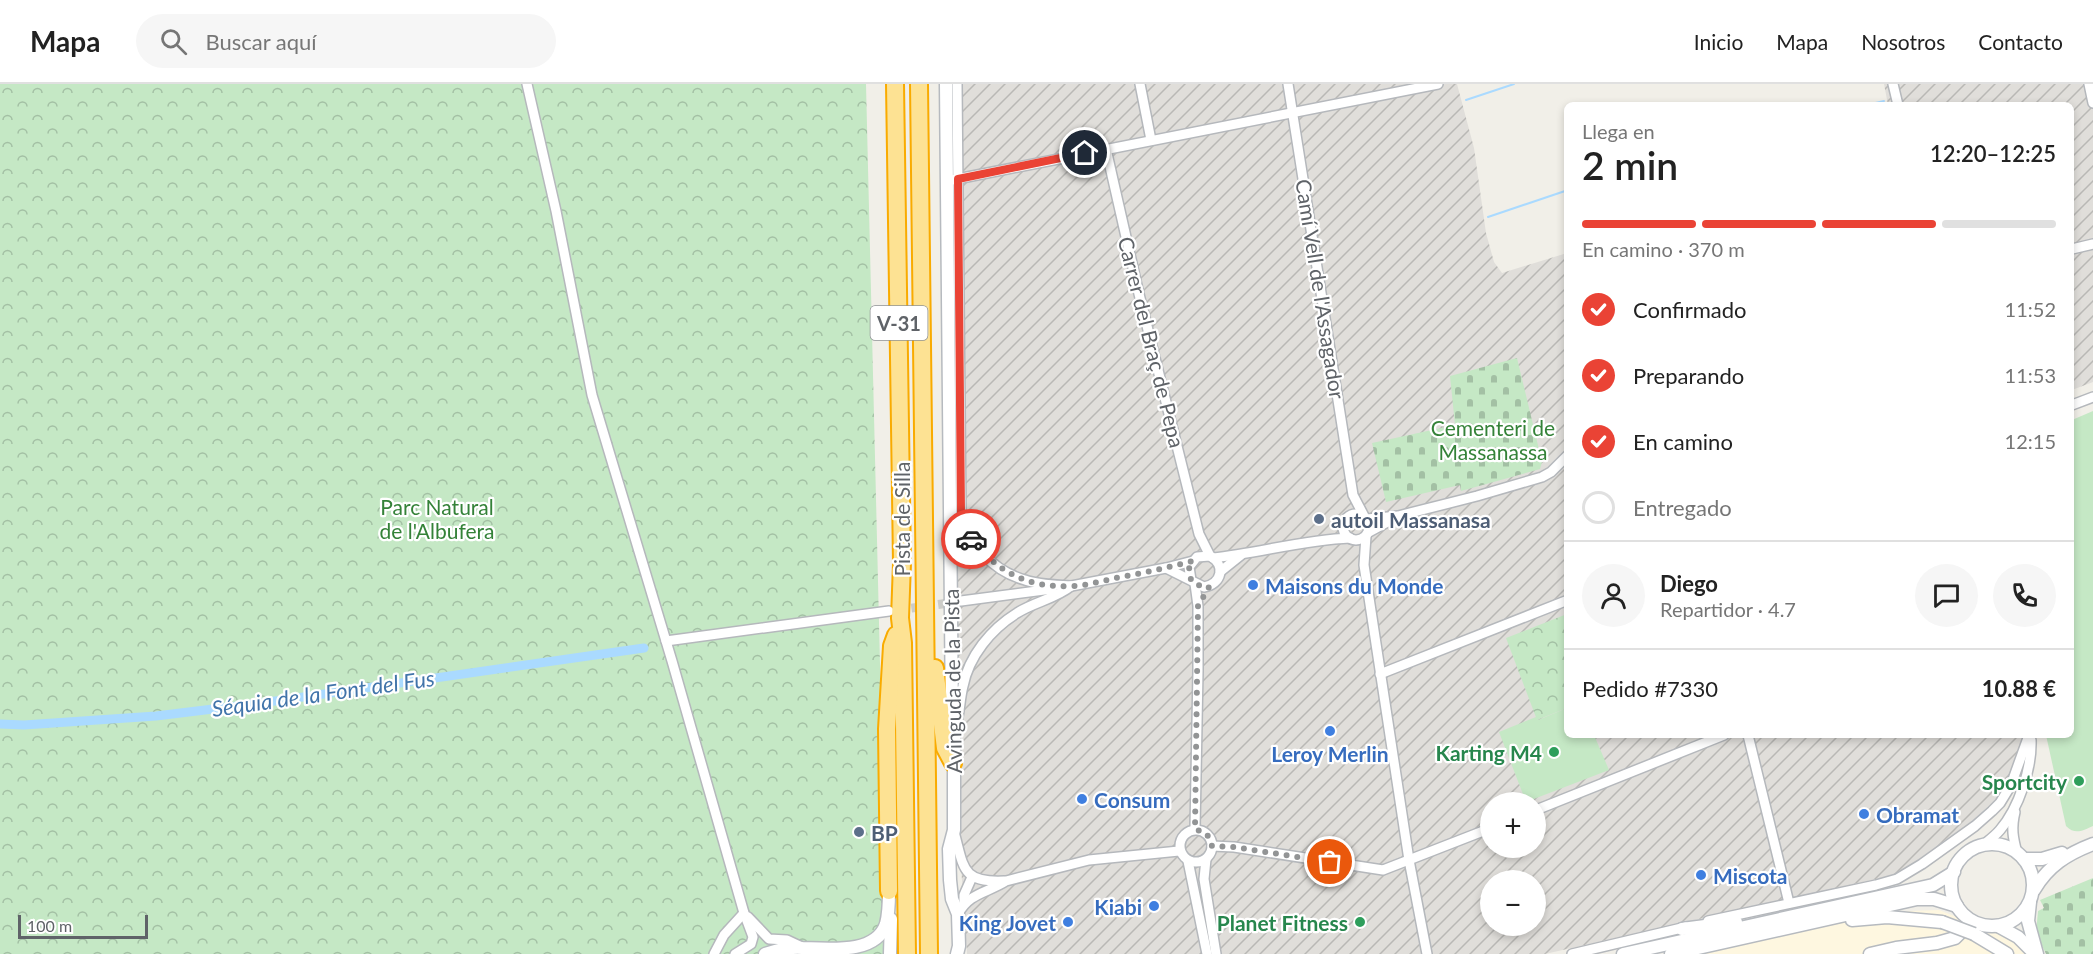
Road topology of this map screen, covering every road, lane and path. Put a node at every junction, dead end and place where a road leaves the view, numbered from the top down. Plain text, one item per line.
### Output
1 (527, 84) edge
2 (895, 84) edge
3 (919, 84) edge
4 (946, 84) edge
5 (957, 84) edge
6 (1140, 84) edge
7 (1288, 84) edge
8 (1438, 84) edge
9 (1893, 84) edge
10 (2089, 84) edge
11 (1897, 102) edge
12 (2093, 103) edge
13 (1293, 113) junction
14 (1151, 140) junction
15 (1106, 149) junction
16 (952, 180) junction
17 (2093, 244) edge
18 (2074, 249) edge
19 (2093, 397) edge
20 (2074, 404) edge
21 (1564, 459) edge
22 (1353, 495) junction
23 (1398, 516) junction
24 (1365, 517) junction
25 (1346, 520) junction
26 (1199, 534) junction
27 (1367, 534) junction
28 (1324, 539) junction
29 (1351, 539) junction
30 (1241, 555) junction
31 (1211, 557) junction
32 (1195, 559) junction
33 (1364, 565) junction
34 (1166, 568) junction
35 (1221, 571) junction
36 (1193, 582) junction
37 (1071, 586) junction
38 (1209, 587) junction
39 (926, 591) junction
40 (961, 601) tunnel mouth
41 (1564, 602) edge
42 (1198, 606) junction
43 (895, 615) junction
44 (666, 641) junction
45 (1380, 674) junction
46 (954, 732) junction
47 (1716, 738) edge
48 (1749, 738) edge
49 (2029, 738) edge
50 (2031, 738) edge
51 (953, 763) junction
52 (2018, 798) junction
53 (1546, 806) edge
54 (1195, 829) junction
55 (954, 830) junction
56 (1480, 832) edge
57 (2093, 844) edge
58 (1212, 846) junction
59 (1982, 846) junction
60 (1179, 850) junction
61 (2073, 852) junction
62 (2021, 856) junction
63 (1206, 859) junction
64 (1188, 861) junction
65 (1410, 861) junction
66 (1954, 872) junction
67 (972, 877) junction
68 (1006, 881) junction
69 (889, 891) junction
70 (2032, 895) junction
71 (1789, 903) junction
72 (1957, 906) junction
73 (961, 908) junction
74 (744, 914) junction
75 (1972, 921) junction
76 (1998, 926) junction
77 (1769, 927) junction
78 (1682, 929) junction
79 (803, 948) junction
80 (960, 951) edge
81 (714, 954) edge
82 (735, 954) edge
83 (765, 954) edge
84 (890, 954) edge
85 (908, 954) edge
86 (929, 954) edge
87 (1207, 954) edge
88 (1216, 954) edge
89 (1427, 954) edge
90 (1572, 954) edge
91 (1623, 954) edge
92 (1671, 954) edge
93 (1870, 954) edge
94 (2007, 954) edge
95 (2036, 954) edge

1 - 44 street
2 - 43 highway, Pista de Silla / V-31
3 - 39 highway, Pista de Silla / V-31
4 - 16 street, Avinguda de la Pista
5 - 16 street, Avinguda de la Pista
6 - 14 street
7 - 13 street, Camí Vell de l'Assagador
8 - 13 street
9 - 11 street
10 - 12 street
13 - 14 street
13 - 22 street, Camí Vell de l'Assagador
14 - 15 street
15 - 16 street
15 - 26 street, Carrer del Braç de Pepa
16 - 37 street, Avinguda de la Pista
16 - 46 street, Avinguda de la Pista
17 - 18 street
19 - 20 street
21 - 23 street
22 - 24 street, Camí Vell de l'Assagador
22 - 25 street, Camí Vell de l'Assagador
23 - 24 street
23 - 27 street
24 - 25 street
24 - 27 street
25 - 28 street
25 - 29 street
26 - 31 street, Carrer del Braç de Pepa
26 - 32 street, Carrer del Braç de Pepa
27 - 29 street
27 - 33 street
28 - 29 street
28 - 30 street
29 - 33 street
30 - 31 street
30 - 35 street
31 - 32 street
31 - 35 street
32 - 34 street
32 - 36 street
33 - 45 street
34 - 36 street
34 - 37 street
35 - 38 street
36 - 38 street
36 - 42 street
37 - 40 street
37 - 46 street
38 - 42 street
39 - 51 highway
39 - 86 highway, Pista de Silla / V-31
41 - 45 street
42 - 54 street
43 - 44 street
43 - 69 highway
43 - 85 highway, Pista de Silla / V-31
44 - 74 street
45 - 65 street
46 - 51 street, Avinguda de la Pista
47 - 53 street
48 - 71 street
49 - 71 street
50 - 52 street
51 - 55 street, Avinguda de la Pista
52 - 59 street
52 - 62 street
54 - 58 street
54 - 60 street
55 - 67 street, Avinguda de la Pista
55 - 73 street
56 - 65 street
57 - 61 street
58 - 63 street
58 - 65 street
59 - 62 street
59 - 66 street
60 - 64 street
60 - 68 street
61 - 62 street
61 - 70 street
62 - 70 street
63 - 64 street
63 - 88 street
64 - 87 street
65 - 89 street
66 - 72 street
66 - 77 street
67 - 68 street
67 - 73 street
68 - 73 street
69 - 79 street
69 - 84 street
70 - 76 street
70 - 95 street
71 - 78 street
72 - 75 street
72 - 77 street
73 - 80 street
74 - 79 street
74 - 81 street
74 - 82 street
75 - 76 street
75 - 93 street
76 - 95 street
77 - 78 street
77 - 91 street
77 - 92 street
77 - 94 street, bridge
78 - 90 street
79 - 83 street

